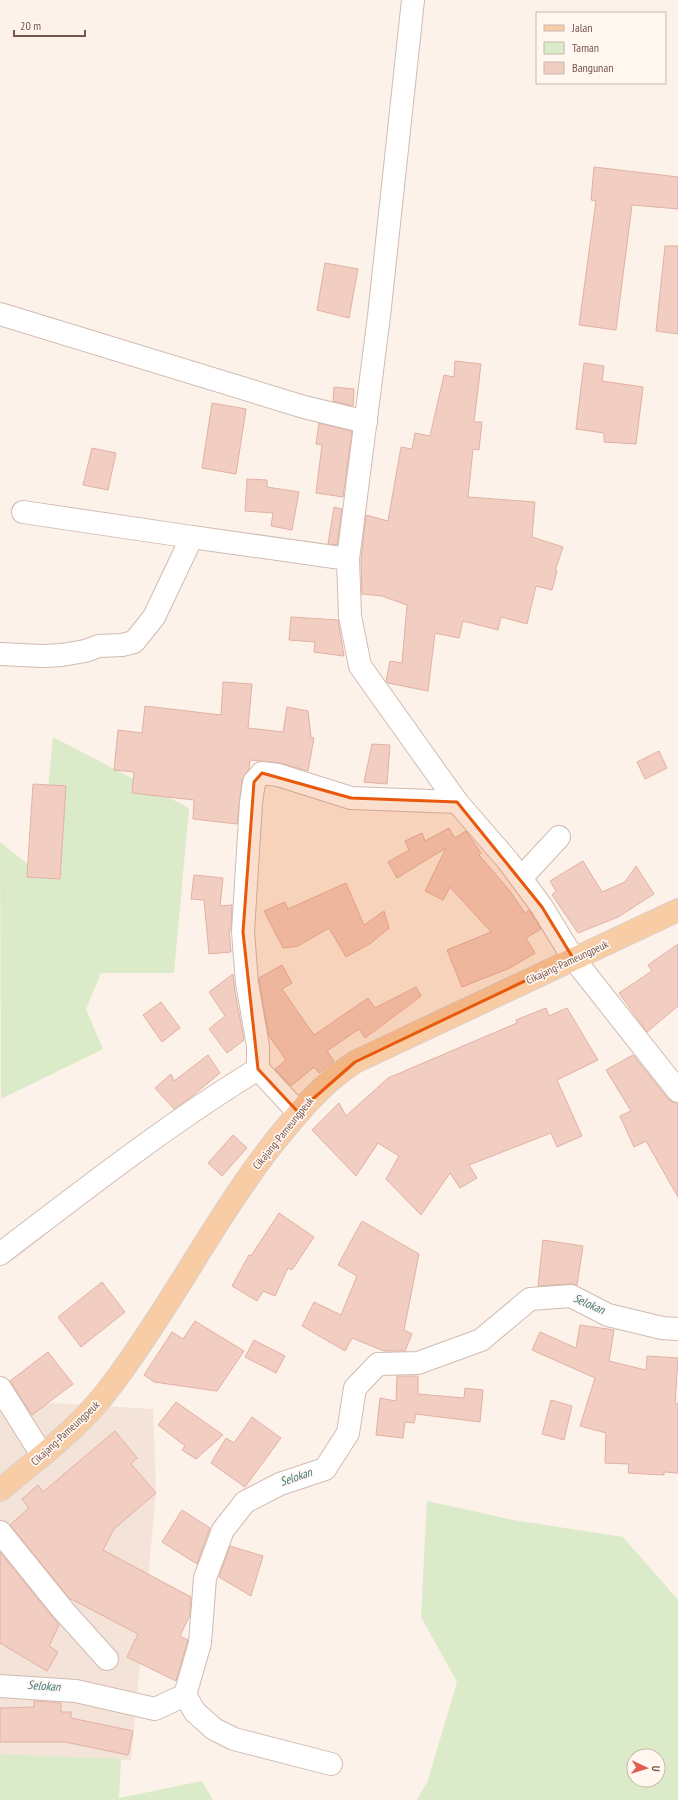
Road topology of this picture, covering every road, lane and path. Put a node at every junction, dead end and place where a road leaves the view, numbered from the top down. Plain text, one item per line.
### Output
1 (413, 0) edge
2 (0, 314) edge
3 (366, 422) junction
4 (23, 512) dead end
5 (192, 537) junction
6 (348, 559) junction
7 (0, 654) edge
8 (457, 802) junction
9 (559, 837) dead end
10 (521, 878) junction
11 (678, 910) edge
12 (573, 958) junction
13 (258, 1069) junction
14 (678, 1091) edge
15 (298, 1112) junction
16 (0, 1254) edge
17 (678, 1329) edge
18 (0, 1388) edge
19 (42, 1455) junction
20 (0, 1490) edge
21 (0, 1532) edge
22 (106, 1659) dead end
23 (0, 1686) edge
24 (185, 1695) junction
25 (331, 1764) dead end

1 - 3 street
2 - 3 street
3 - 6 street
4 - 5 street
5 - 6 street
5 - 7 street
6 - 8 street
8 - 10 street
8 - 13 street
9 - 10 street
10 - 12 street
11 - 12 main road, Cikajang-Pameungpeuk
12 - 14 street
12 - 15 main road, Cikajang-Pameungpeuk
13 - 15 street
13 - 16 street
15 - 19 main road, Cikajang-Pameungpeuk
17 - 24 street
18 - 19 street
19 - 20 main road, Cikajang-Pameungpeuk
21 - 22 street
23 - 24 street
24 - 25 street

